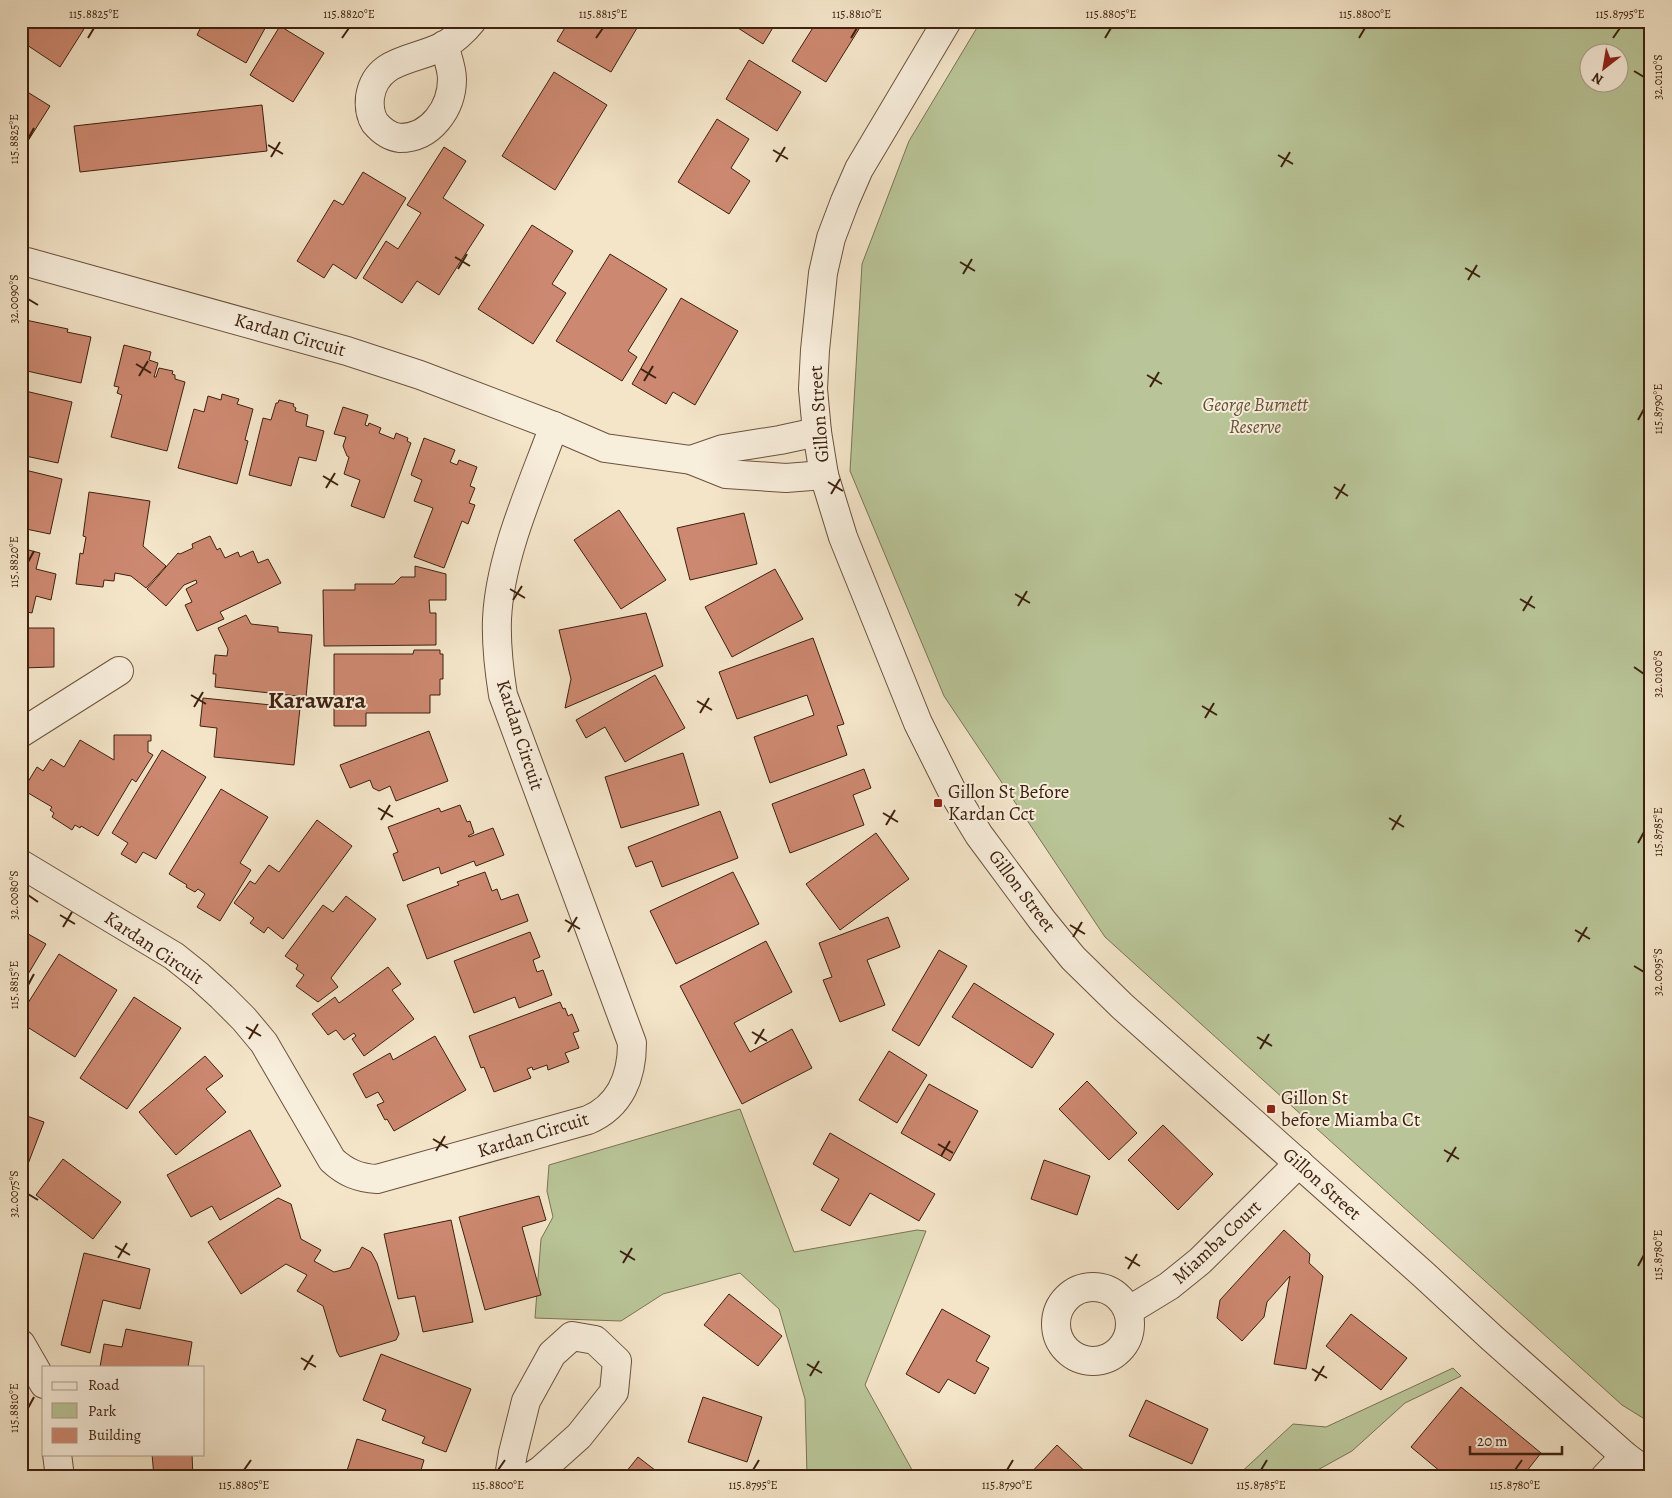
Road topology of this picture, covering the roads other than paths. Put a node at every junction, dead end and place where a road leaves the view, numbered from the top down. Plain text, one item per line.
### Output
1 (472, 21) edge
2 (947, 21) edge
3 (444, 46) dead end
4 (21, 262) edge
5 (554, 426) junction
6 (817, 432) junction
7 (691, 460) junction
8 (824, 475) junction
9 (119, 671) dead end
10 (21, 733) edge
11 (21, 864) edge
12 (1299, 1163) junction
13 (1128, 1311) dead end
14 (21, 1344) edge
15 (42, 1381) edge
16 (56, 1456) edge
17 (1625, 1456) junction
18 (1651, 1475) edge
19 (60, 1477) edge
20 (509, 1477) edge
21 (530, 1477) edge
22 (1605, 1477) edge

1 - 3 street
2 - 6 street, Gillon Street
4 - 5 street, Kardan Circuit
5 - 7 street, Kardan Circuit
5 - 11 street, Kardan Circuit
6 - 7 street, Kardan Circuit
6 - 8 street, Gillon Street
7 - 8 street, Kardan Circuit
8 - 12 street, Gillon Street
9 - 10 street
12 - 13 street, Miamba Court
12 - 17 street, Gillon Street
14 - 15 street
16 - 19 street
17 - 18 street, Gillon Street
17 - 22 street
20 - 21 street

